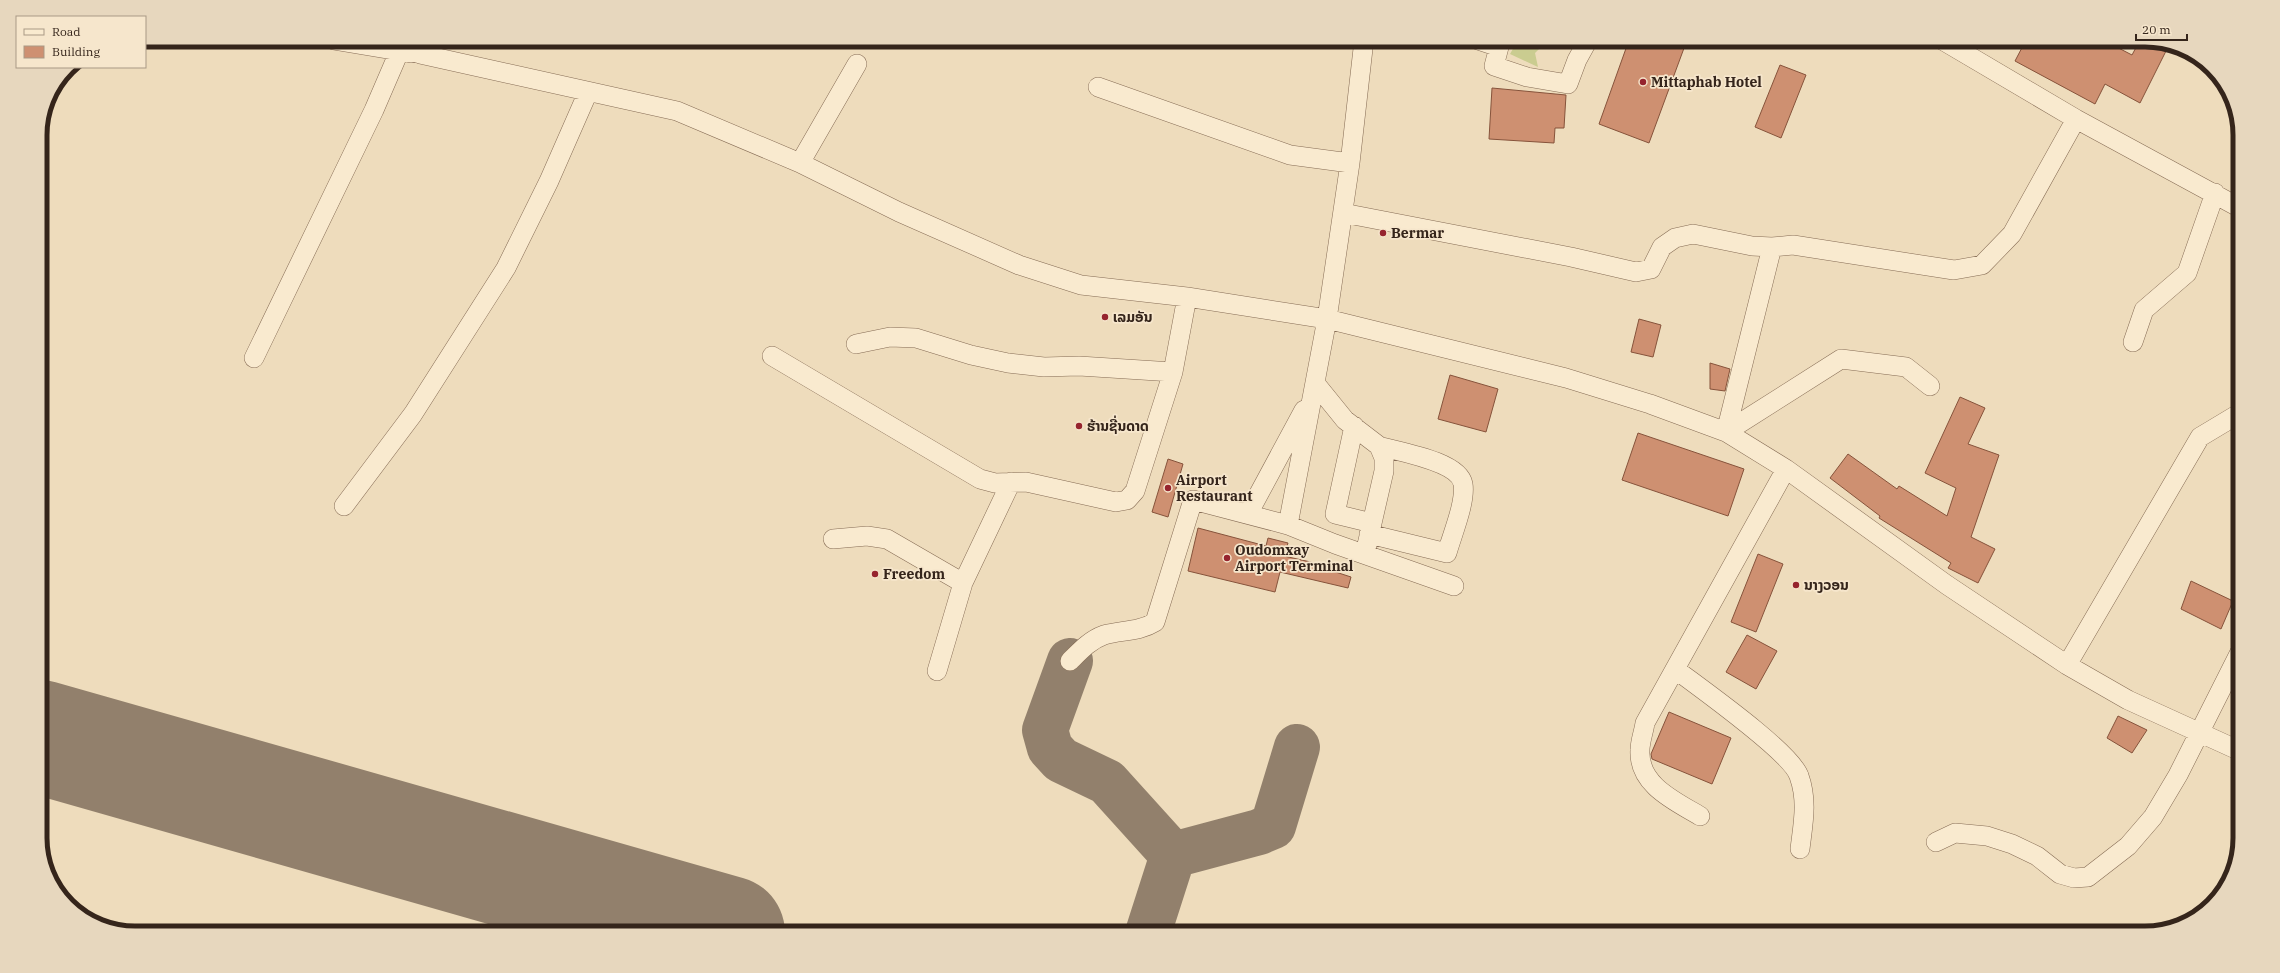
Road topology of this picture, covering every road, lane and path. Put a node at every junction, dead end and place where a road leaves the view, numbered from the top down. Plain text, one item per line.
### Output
1 (372, 47) edge
2 (422, 47) edge
3 (1363, 47) edge
4 (1499, 47) edge
5 (1584, 47) edge
6 (1954, 47) edge
7 (399, 52) junction
8 (857, 64) dead end
9 (1098, 87) dead end
10 (588, 92) junction
11 (2076, 119) junction
12 (1350, 162) junction
13 (800, 163) junction
14 (2215, 193) junction
15 (2233, 204) edge
16 (1343, 213) junction
17 (1772, 247) junction
18 (1187, 298) junction
19 (1327, 319) junction
20 (2133, 342) dead end
21 (856, 344) dead end
22 (772, 356) dead end
23 (254, 358) dead end
24 (1173, 372) junction
25 (1930, 386) dead end
26 (1315, 387) junction
27 (2233, 416) edge
28 (1354, 426) junction
29 (1726, 432) junction
30 (1379, 446) junction
31 (1786, 469) junction
32 (1011, 482) junction
33 (344, 506) dead end
34 (1248, 514) junction
35 (1288, 524) junction
36 (1371, 528) junction
37 (834, 539) dead end
38 (1365, 554) junction
39 (963, 583) junction
40 (1454, 586) dead end
41 (1070, 662) dead end
42 (2067, 665) junction
43 (2233, 666) edge
44 (1675, 669) junction
45 (937, 671) dead end
46 (2198, 733) junction
47 (2233, 748) edge
48 (1700, 816) dead end
49 (1936, 842) dead end
50 (1800, 849) dead end

1 - 7 street
2 - 7 street
2 - 10 street
3 - 12 street
4 - 5 street
6 - 11 street
7 - 23 street
8 - 13 street
9 - 12 street
10 - 13 street
10 - 33 street
11 - 14 street
11 - 17 street
12 - 16 street
13 - 18 street
14 - 15 street
14 - 20 street
16 - 17 street
16 - 19 street
17 - 29 street
18 - 19 street
18 - 24 street
19 - 26 street
19 - 29 street
21 - 24 street
22 - 32 street
24 - 32 street
25 - 29 street
26 - 28 street
26 - 34 street
26 - 35 street
27 - 42 street
28 - 30 street
28 - 36 street
29 - 31 street
30 - 36 street
30 - 36 street
31 - 42 street
31 - 44 street
32 - 39 street
34 - 35 street
34 - 41 street
35 - 38 street
36 - 38 street
37 - 39 street
38 - 40 street
39 - 45 street
42 - 46 street
43 - 46 street
44 - 48 street
44 - 50 street
46 - 47 street
46 - 49 street

